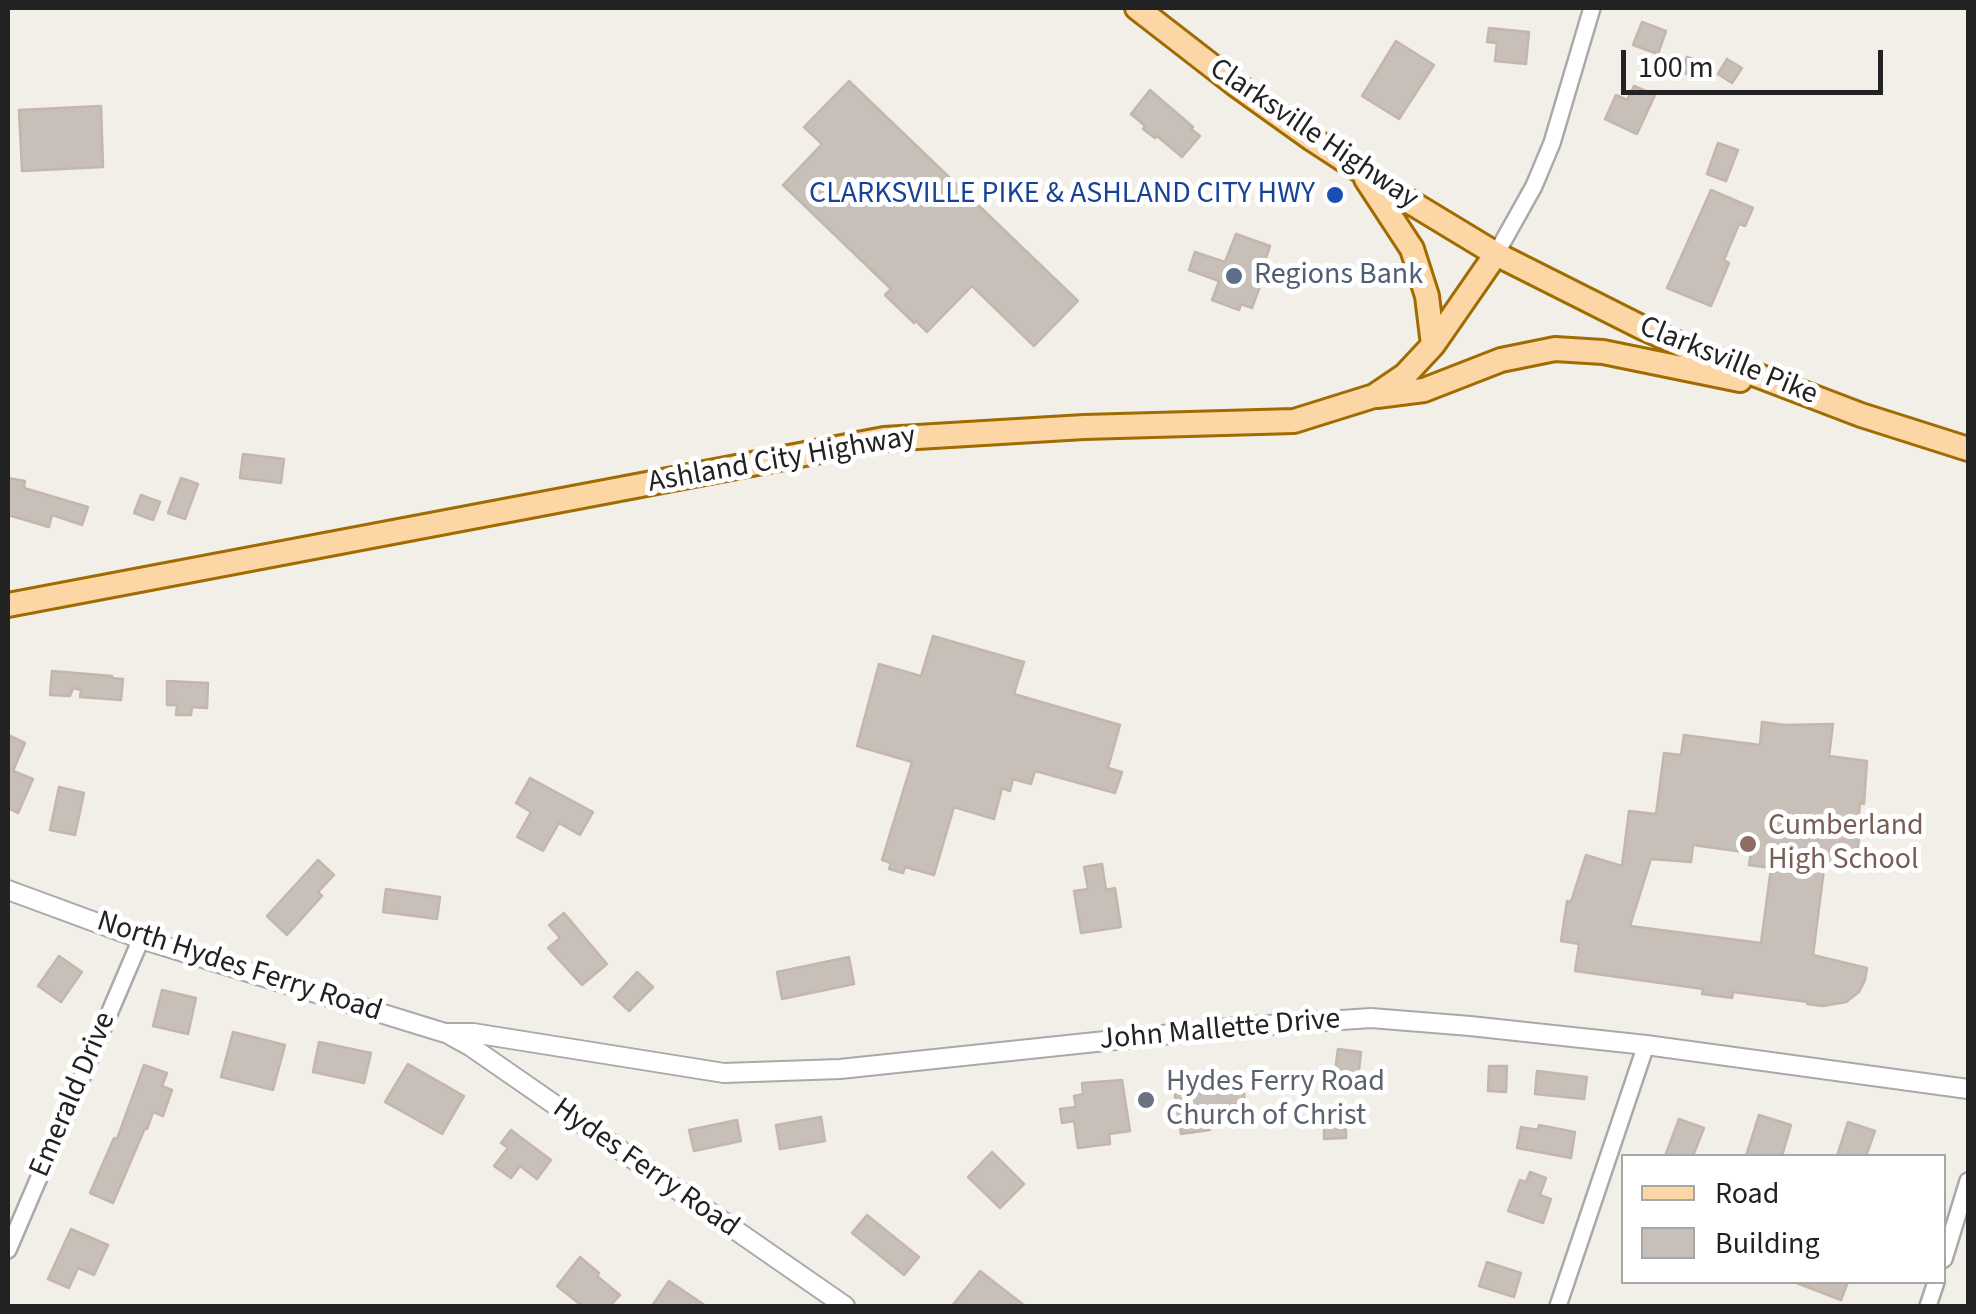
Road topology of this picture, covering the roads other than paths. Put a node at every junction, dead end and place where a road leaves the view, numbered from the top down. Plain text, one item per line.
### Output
1 (1137, 8) edge
2 (1592, 8) edge
3 (1361, 172) junction
4 (1496, 254) junction
5 (1433, 346) junction
6 (1792, 390) junction
7 (1374, 396) junction
8 (1968, 449) edge
9 (8, 605) edge
10 (8, 890) edge
11 (141, 939) junction
12 (444, 1033) junction
13 (472, 1033) joint
14 (1646, 1045) junction
15 (1968, 1089) edge
16 (1968, 1182) edge
17 (8, 1250) edge
18 (1946, 1254) edge
19 (845, 1306) edge
20 (1558, 1306) edge

1 - 3 main road, Clarksville Highway
2 - 4 street
3 - 4 main road, Clarksville Highway
3 - 5 main road
4 - 5 main road, Ashland City Highway
4 - 6 main road, Clarksville Pike
5 - 7 main road, Ashland City Highway
6 - 7 main road
6 - 8 main road, Clarksville Pike
7 - 9 main road, Ashland City Highway
10 - 11 street, North Hydes Ferry Road
11 - 12 street, North Hydes Ferry Road
11 - 17 street, Emerald Drive
12 - 13 street, North Hydes Ferry Road
12 - 19 street, Hydes Ferry Road
13 - 14 street, John Mallette Drive
14 - 15 street, John Mallette Drive
14 - 20 street
16 - 18 street

